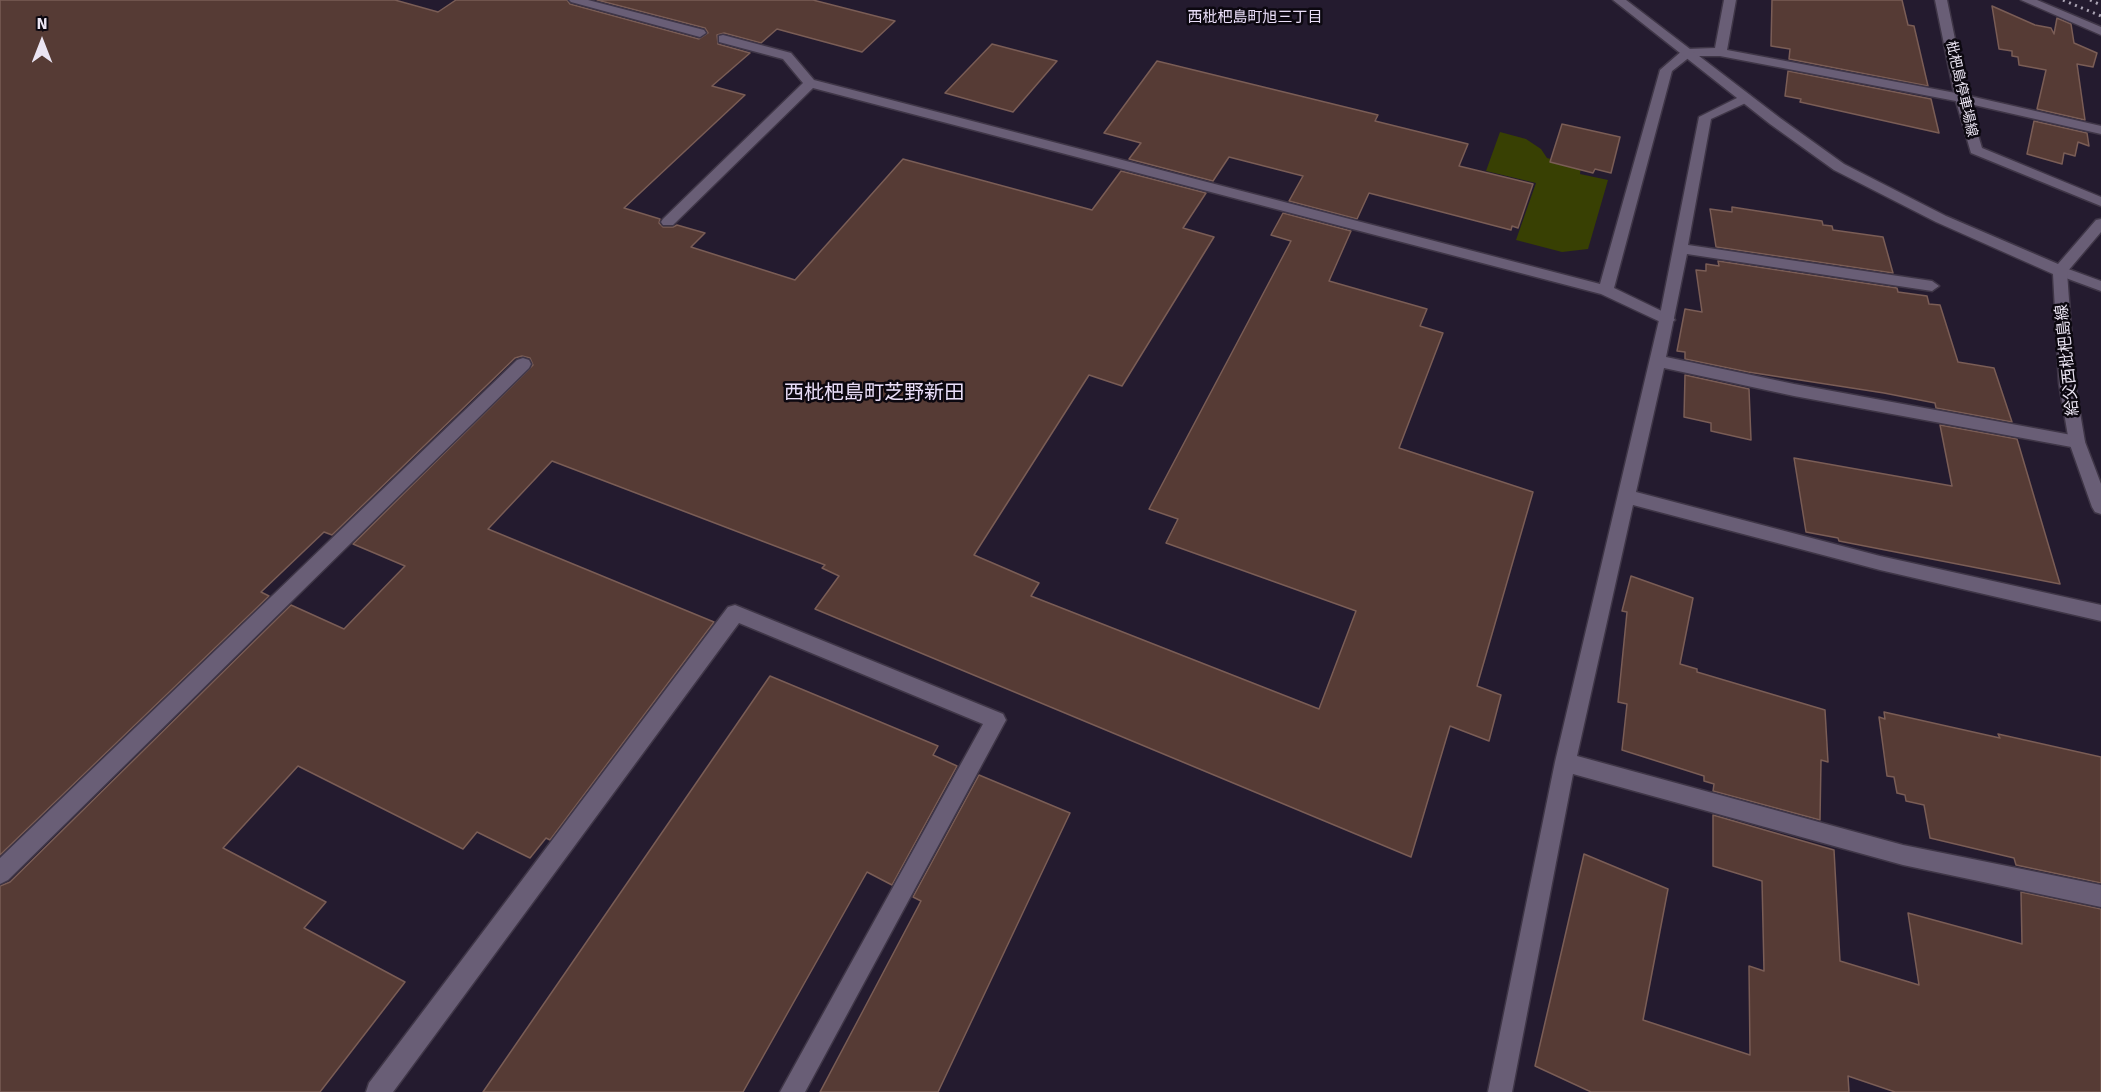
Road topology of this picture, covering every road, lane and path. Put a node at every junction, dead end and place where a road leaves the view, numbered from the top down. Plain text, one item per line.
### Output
1 (575, 0) edge
2 (1619, 0) edge
3 (1730, 0) edge
4 (1941, 0) edge
5 (2027, 0) edge
6 (2101, 31) edge
7 (700, 33) dead end
8 (723, 39) dead end
9 (1720, 52) junction
10 (1687, 53) junction
11 (810, 83) junction
12 (1745, 98) junction
13 (1961, 98) junction
14 (2101, 130) edge
15 (2101, 202) edge
16 (668, 222) dead end
17 (2101, 223) edge
18 (1679, 248) junction
19 (2060, 271) junction
20 (1932, 286) dead end
21 (2101, 286) edge
22 (1606, 290) junction
23 (1667, 320) junction
24 (1658, 361) junction
25 (523, 364) dead end
26 (2077, 442) junction
27 (1628, 497) junction
28 (2101, 507) edge
29 (2101, 613) edge
30 (1565, 762) junction
31 (0, 873) edge
32 (2101, 896) edge
33 (378, 1092) edge
34 (792, 1092) edge
35 (1500, 1092) edge

1 - 7 street
2 - 10 street
3 - 9 street
4 - 13 street, 枇杷島停車場線
5 - 6 street
8 - 11 street
9 - 10 street
9 - 13 street
10 - 12 street
10 - 22 street
11 - 16 street
11 - 22 street
12 - 18 street
12 - 19 street
13 - 14 street
13 - 15 street, 枇杷島停車場線
17 - 19 street
18 - 20 street
18 - 23 street
19 - 21 street
19 - 26 street, 給父西枇杷島線
22 - 23 street
23 - 24 street
24 - 26 street
24 - 27 street
25 - 31 street
26 - 28 street, 給父西枇杷島線
27 - 29 street
27 - 30 street
30 - 32 street
30 - 35 street
33 - 34 street

